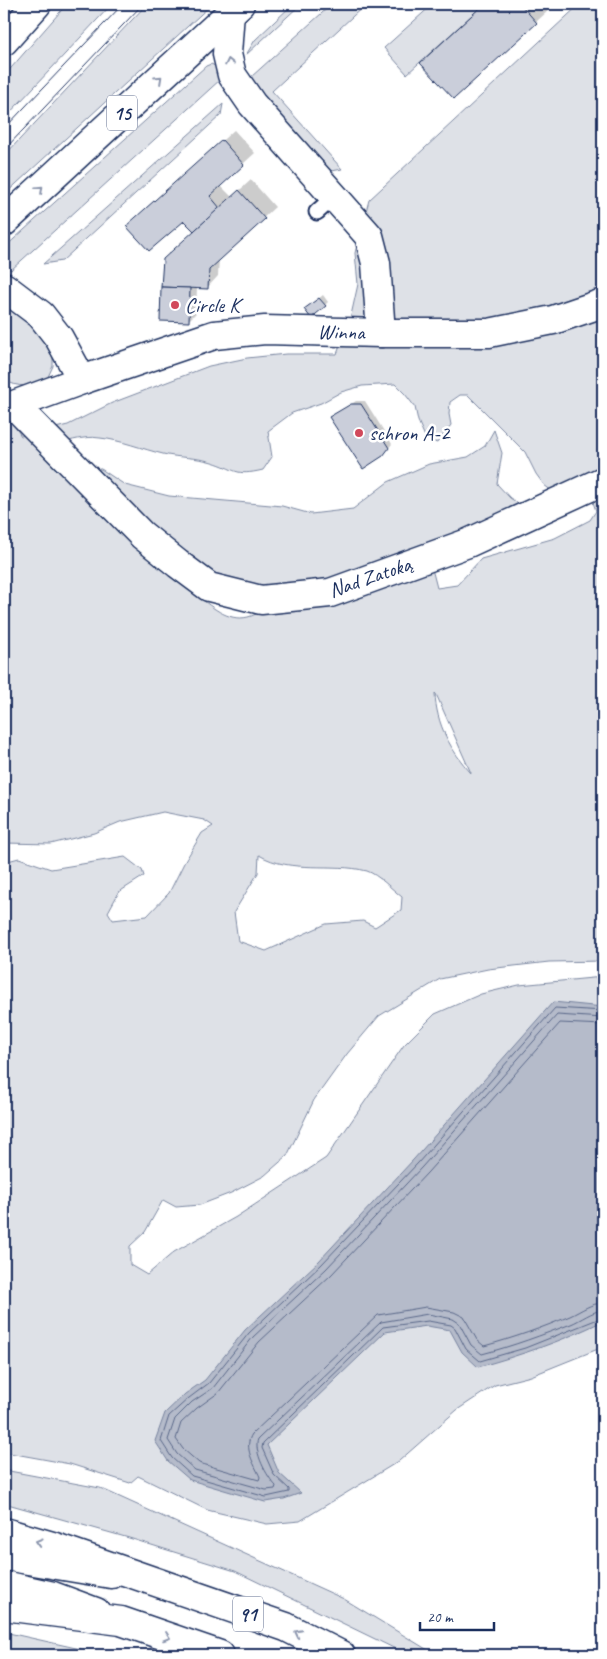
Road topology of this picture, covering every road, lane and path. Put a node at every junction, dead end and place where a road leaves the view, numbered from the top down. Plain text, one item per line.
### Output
1 (37, 4) edge
2 (235, 8) edge
3 (4, 41) edge
4 (4, 222) edge
5 (4, 287) edge
6 (603, 303) edge
7 (380, 333) junction
8 (82, 380) junction
9 (14, 405) joint
10 (603, 480) edge
11 (4, 1532) edge
12 (4, 1556) edge
13 (152, 1581) junction
14 (4, 1585) edge
15 (4, 1606) edge
16 (121, 1621) junction
17 (220, 1655) edge
18 (341, 1655) edge

1 - 3 street
4 -> 2 street, 15
7 -> 2 street
5 - 8 street
6 - 7 street, Winna
7 - 8 street, Winna
8 - 9 street, Winna
9 - 10 street, Nad Zatoką
13 -> 11 street, 91
12 - 13 street
18 -> 13 street, 91
14 - 16 street
15 - 16 street, 91
16 -> 17 street, 91

